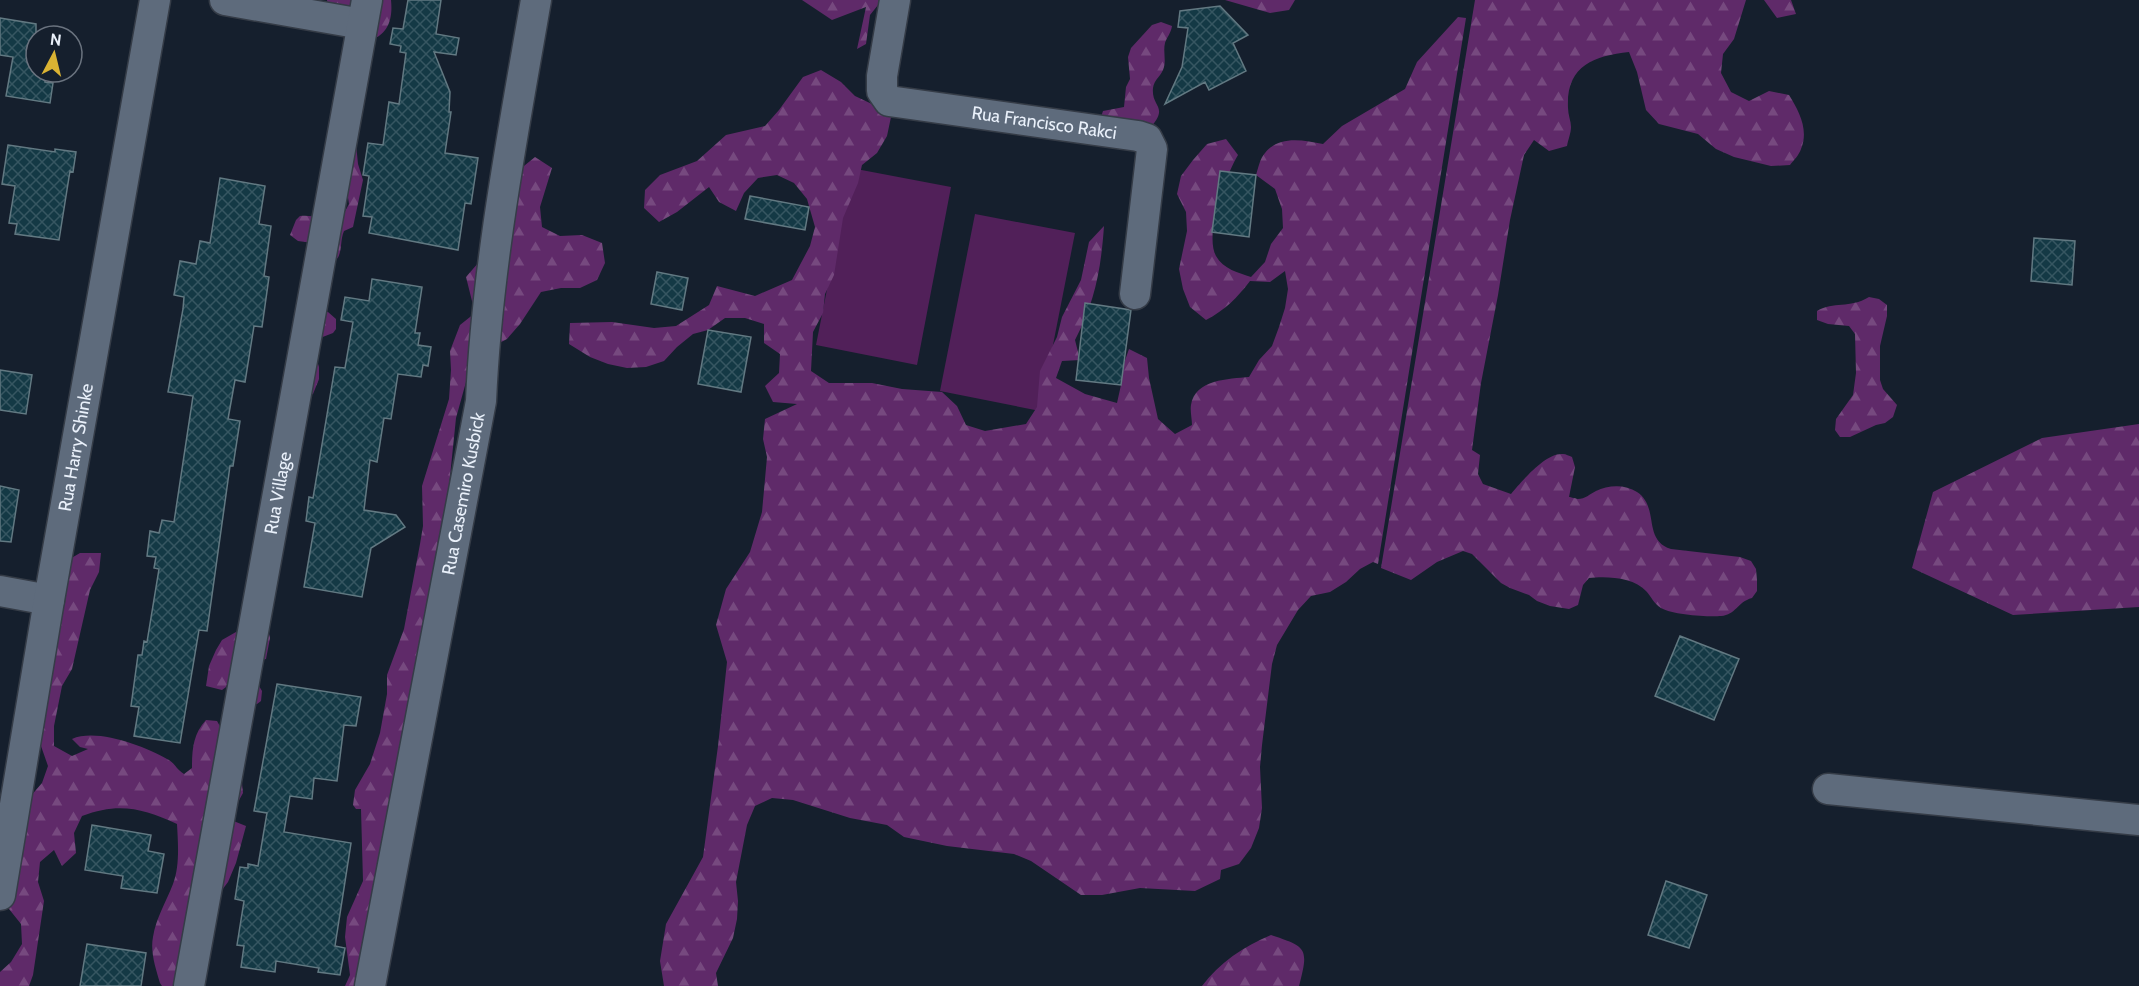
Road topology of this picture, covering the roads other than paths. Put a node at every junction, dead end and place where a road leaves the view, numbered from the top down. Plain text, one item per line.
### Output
1 (155, 0) edge
2 (225, 0) edge
3 (536, 0) edge
4 (895, 0) edge
5 (364, 12) edge
6 (1135, 294) dead end
7 (0, 591) edge
8 (49, 600) junction
9 (1828, 789) dead end
10 (2139, 819) edge
11 (0, 895) edge
12 (189, 986) edge
13 (370, 986) edge

1 - 8 street, Rua Harry Shinke
2 - 5 street
3 - 13 street, Rua Casemiro Kusbick
4 - 6 street, Rua Francisco Rakci
5 - 12 street, Rua Village
7 - 8 street
8 - 11 street, Rua Harry Shinke
9 - 10 street

